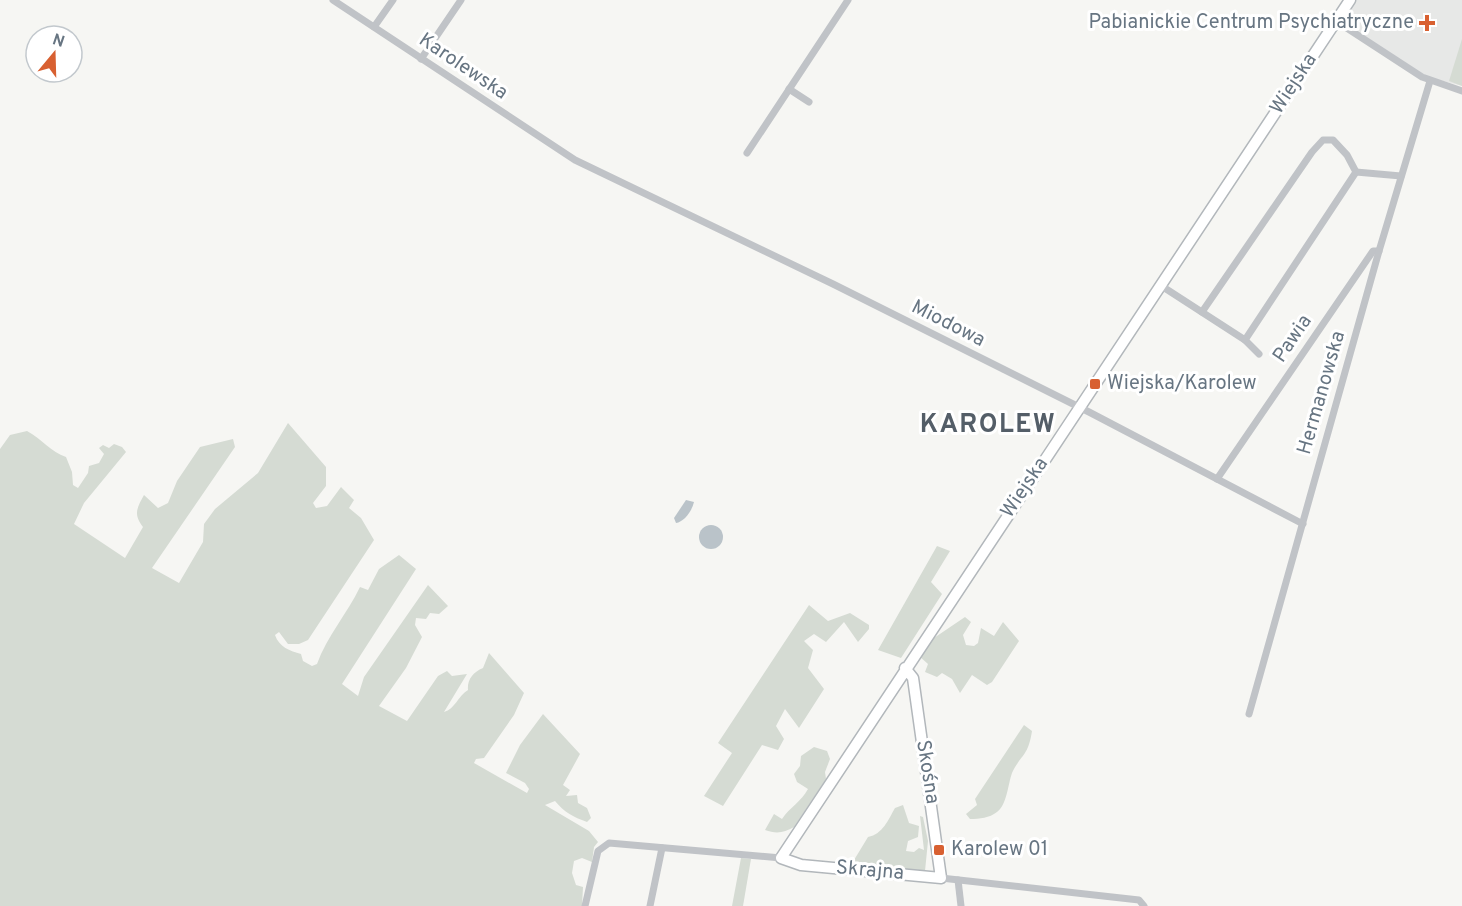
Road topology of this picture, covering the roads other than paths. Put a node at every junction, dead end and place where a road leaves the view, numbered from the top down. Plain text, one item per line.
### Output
1 (333, 0) edge
2 (393, 0) edge
3 (461, 0) edge
4 (848, 0) edge
5 (1350, 0) edge
6 (1336, 21) junction
7 (374, 27) junction
8 (421, 59) junction
9 (1430, 81) junction
10 (789, 89) junction
11 (1462, 91) edge
12 (809, 102) dead end
13 (747, 153) dead end
14 (575, 160) joint
15 (1356, 172) junction
16 (1401, 176) junction
17 (1379, 251) junction
18 (1160, 285) junction
19 (1202, 312) junction
20 (1245, 340) junction
21 (1259, 354) dead end
22 (1079, 407) junction
23 (1217, 479) junction
24 (1303, 525) junction
25 (905, 669) junction
26 (1249, 714) dead end
27 (662, 848) junction
28 (781, 858) junction
29 (941, 878) junction
30 (958, 880) junction
31 (1141, 903) edge
32 (585, 906) edge
33 (650, 906) edge
34 (961, 906) edge

1 - 7 street, Karolewska
2 - 7 street
3 - 8 street
4 - 10 street
5 - 6 street, Wiejska
6 - 9 street
6 - 18 street, Wiejska
7 - 8 street, Karolewska
8 - 14 street, Karolewska
9 - 11 street
9 - 16 street, Hermanowska
10 - 12 street
10 - 13 street
14 - 22 street, Miodowa
15 - 16 street
15 - 19 street
15 - 20 street
16 - 17 street, Hermanowska
17 - 23 street, Pawia
17 - 24 street, Hermanowska
18 - 19 street
18 - 22 street, Wiejska
19 - 20 street
20 - 21 street
22 - 23 street, Miodowa
22 - 25 street, Wiejska
23 - 24 street, Miodowa
24 - 26 street, Hermanowska
25 - 28 street, Wiejska
25 - 29 street, Skośna
27 - 28 street, Skrajna
27 - 32 street, Skrajna
27 - 33 street
28 - 29 street, Skrajna
29 - 30 street, Skrajna
30 - 31 street, Skrajna
30 - 34 street

